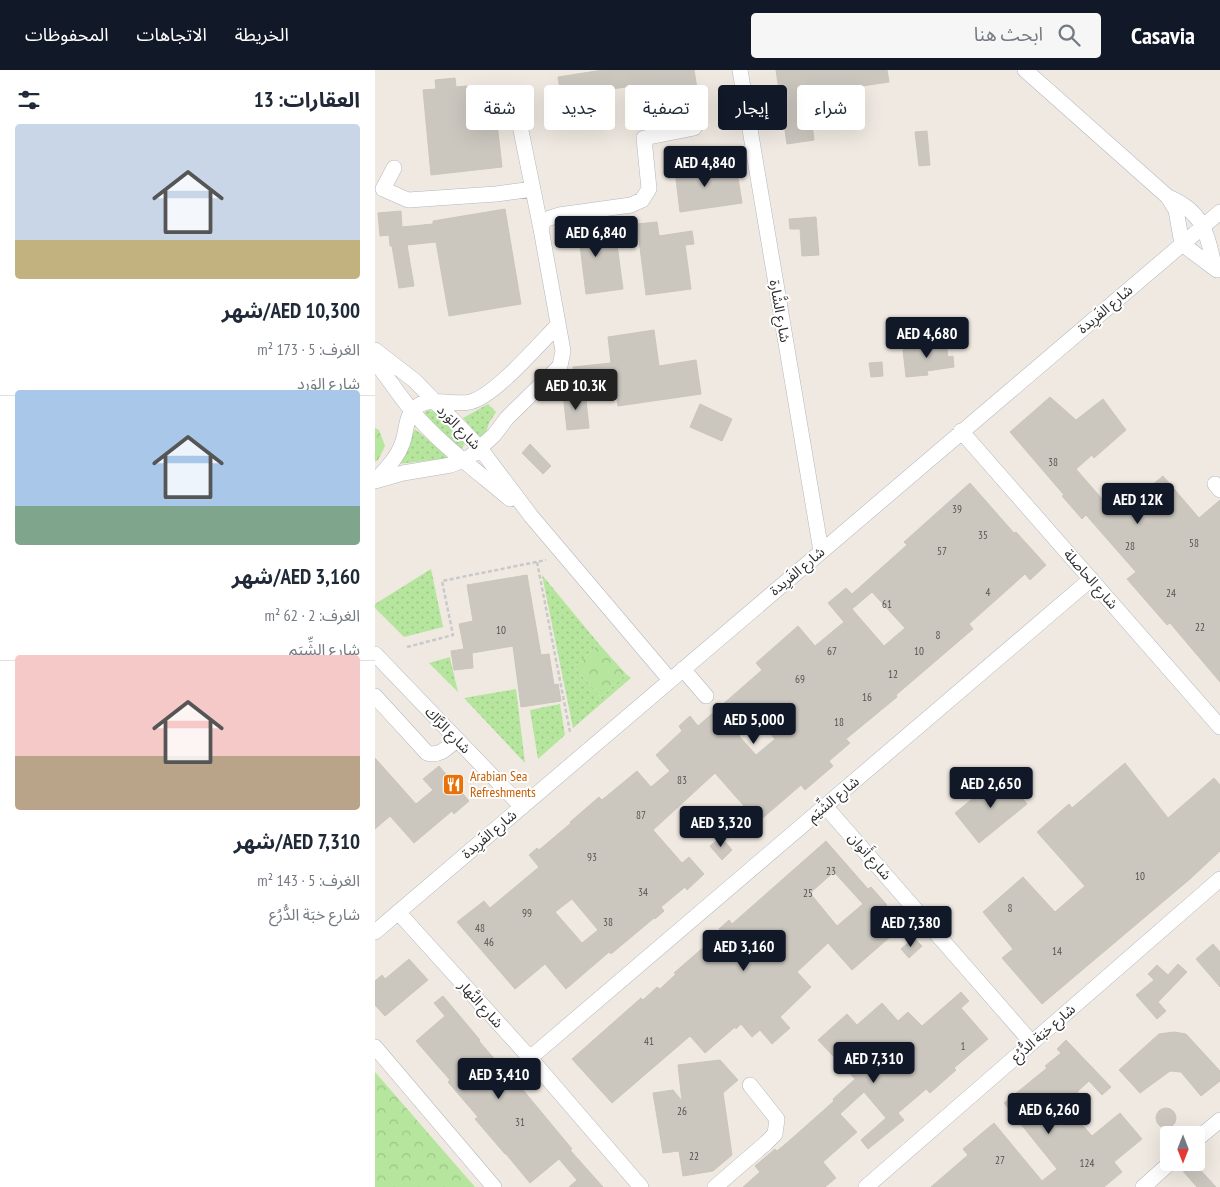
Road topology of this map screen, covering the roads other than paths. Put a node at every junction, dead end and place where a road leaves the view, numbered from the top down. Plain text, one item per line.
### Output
1 (740, 70) edge
2 (1025, 70) edge
3 (521, 130) edge
4 (684, 130) edge
5 (394, 168) dead end
6 (533, 189) junction
7 (1168, 197) junction
8 (1220, 212) edge
9 (1203, 226) junction
10 (541, 229) junction
11 (1182, 244) junction
12 (1217, 270) edge
13 (558, 325) junction
14 (375, 350) edge
15 (375, 361) edge
16 (436, 402) junction
17 (412, 411) junction
18 (961, 431) junction
19 (479, 447) junction
20 (463, 460) junction
21 (375, 481) edge
22 (531, 516) junction
23 (821, 551) junction
24 (1091, 579) junction
25 (375, 654) edge
26 (683, 669) junction
27 (670, 680) junction
28 (375, 696) edge
29 (707, 696) dead end
30 (1220, 727) edge
31 (457, 739) junction
32 (825, 806) junction
33 (522, 807) junction
34 (1220, 879) edge
35 (398, 912) junction
36 (375, 932) edge
37 (1032, 1043) junction
38 (375, 1046) edge
39 (529, 1058) junction
40 (750, 1085) dead end
41 (1220, 1120) edge
42 (1205, 1132) edge
43 (1161, 1171) edge
44 (494, 1187) edge
45 (641, 1187) edge
46 (715, 1187) edge
47 (866, 1187) edge
48 (1143, 1187) edge

1 - 23 street, شارع الشَّارة
2 - 7 street
3 - 6 street
4 - 10 street
5 - 6 street
6 - 10 street
7 - 9 street
7 - 11 street
8 - 9 street, شارع الفَرِيدة
9 - 11 street, شارع الفَرِيدة
9 - 12 street
10 - 13 street
11 - 12 street
11 - 18 street, شارع الفَرِيدة
13 - 16 street
13 - 19 street
14 - 16 street, شارع الوَرد
15 - 17 street, شارع الوَرد
16 - 17 street
16 - 19 street, شارع الوَرد
17 - 20 street, شارع الوَرد
17 - 21 street
18 - 23 street, شارع الفَرِيدة
18 - 24 street, شارع الحاصلة
19 - 20 street
19 - 22 street, شارع الوَرد
20 - 21 street
20 - 22 street, شارع الوَرد
22 - 27 street, شارع الوَرد
23 - 26 street, شارع الفَرِيدة
24 - 30 street, شارع الحاصلة
24 - 32 street, شارع الشِّيَم
25 - 31 street, شارع الرَّاك
26 - 27 street, شارع الفَرِيدة
26 - 29 street
27 - 33 street, شارع الفَرِيدة
28 - 31 street
31 - 33 street, شارع الرَّاك
32 - 37 street, شارع أَنوان
32 - 39 street, شارع الشِّيَم
33 - 35 street, شارع الفَرِيدة
34 - 37 street, شارع خبَة الدُّرُع
35 - 36 street, شارع الفَرِيدة
35 - 39 street, شارع النَّهار
37 - 47 street, شارع خبَة الدُّرُع
38 - 44 street
39 - 45 street, شارع النَّهار
40 - 46 street
41 - 42 street
43 - 48 street

